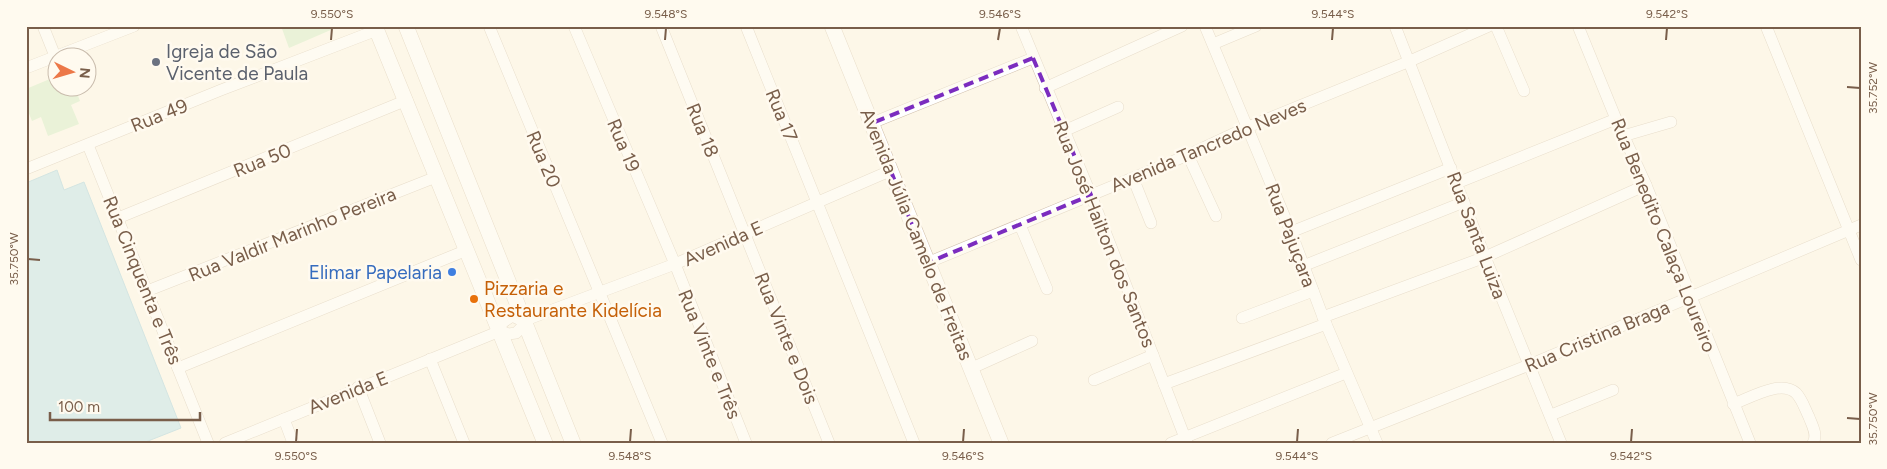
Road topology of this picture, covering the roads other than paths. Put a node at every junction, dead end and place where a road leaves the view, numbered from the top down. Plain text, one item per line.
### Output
1 (43, 26) edge
2 (406, 26) edge
3 (489, 26) edge
4 (574, 26) edge
5 (661, 26) edge
6 (746, 26) edge
7 (832, 26) edge
8 (1021, 26) edge
9 (1182, 26) edge
10 (1205, 26) edge
11 (1256, 26) edge
12 (1395, 26) edge
13 (1489, 26) edge
14 (1496, 26) edge
15 (1578, 26) edge
16 (1766, 26) edge
17 (127, 27) edge
18 (376, 28) edge
19 (1213, 44) junction
20 (52, 48) edge
21 (75, 48) edge
22 (1033, 58) junction
23 (48, 59) edge
24 (1410, 61) junction
25 (26, 68) edge
26 (1045, 88) junction
27 (1524, 91) dead end
28 (406, 100) junction
29 (1118, 107) dead end
30 (1616, 119) junction
31 (1671, 122) dead end
32 (872, 123) junction
33 (1248, 127) junction
34 (1064, 131) junction
35 (1623, 136) junction
36 (88, 144) junction
37 (1188, 155) junction
38 (1451, 168) junction
39 (26, 169) edge
40 (892, 170) junction
41 (436, 176) junction
42 (1133, 178) junction
43 (1457, 183) junction
44 (1646, 185) junction
45 (1091, 195) junction
46 (1464, 202) junction
47 (817, 204) junction
48 (1216, 216) dead end
49 (118, 218) junction
50 (1151, 224) dead end
51 (1020, 225) junction
52 (1861, 225) edge
53 (1848, 230) junction
54 (1291, 232) junction
55 (745, 233) junction
56 (467, 250) junction
57 (1485, 257) junction
58 (1861, 260) edge
59 (927, 263) junction
60 (674, 264) junction
61 (1303, 266) junction
62 (1047, 289) dead end
63 (147, 291) junction
64 (599, 291) junction
65 (1313, 291) junction
66 (1690, 297) junction
67 (1242, 318) dead end
68 (523, 321) junction
69 (1325, 321) junction
70 (500, 331) junction
71 (1032, 342) dead end
72 (1153, 355) junction
73 (430, 359) junction
74 (1529, 365) junction
75 (178, 368) junction
76 (972, 368) junction
77 (1346, 373) junction
78 (1094, 380) dead end
79 (1164, 384) junction
80 (358, 388) junction
81 (1613, 390) dead end
82 (1733, 404) junction
83 (1551, 415) junction
84 (284, 419) junction
85 (1370, 427) junction
86 (1186, 440) edge
87 (208, 443) edge
88 (224, 443) edge
89 (293, 443) edge
90 (380, 443) edge
91 (464, 443) edge
92 (545, 443) edge
93 (573, 443) edge
94 (662, 443) edge
95 (746, 443) edge
96 (828, 443) edge
97 (914, 443) edge
98 (1001, 443) edge
99 (1171, 443) edge
100 (1332, 443) edge
101 (1377, 443) edge
102 (1561, 443) edge
103 (1750, 443) edge
104 (1813, 443) edge

1 - 20 street
2 - 68 street
3 - 64 street, Rua 20
4 - 60 street, Rua 19
5 - 55 street, Rua 18
6 - 47 street, Rua 17
7 - 32 street, Avenida Júlia Camelo de Freitas
8 - 22 street, Rua José Hailton dos Santos
9 - 26 street
10 - 19 street, Rua Pajuçara
11 - 19 street
12 - 24 street, Rua Santa Luiza
13 - 24 street, Avenida Tancredo Neves
14 - 27 street
15 - 30 street, Rua Benedito Calaça Loureiro
16 - 53 street
17 - 21 street
18 - 28 street
18 - 36 street, Rua 49
19 - 33 street, Rua Pajuçara
22 - 26 street, Rua José Hailton dos Santos
22 - 32 street
23 - 25 street
24 - 33 street, Avenida Tancredo Neves
24 - 38 street, Rua Santa Luiza
26 - 34 street, Rua José Hailton dos Santos
28 - 41 street
28 - 49 street, Rua 50
29 - 34 street
30 - 35 street, Rua Benedito Calaça Loureiro
30 - 43 street
31 - 35 street
32 - 40 street, Avenida Júlia Camelo de Freitas
33 - 37 street, Avenida Tancredo Neves
33 - 54 street, Rua Pajuçara
34 - 45 street, Rua José Hailton dos Santos
35 - 44 street, Rua Benedito Calaça Loureiro
36 - 39 street, Rua 49
36 - 49 street, Rua Cinquenta e Três
37 - 42 street, Avenida Tancredo Neves
37 - 48 street
38 - 43 street, Rua Santa Luiza
38 - 54 street
40 - 47 street, Avenida E
40 - 59 street, Avenida Júlia Camelo de Freitas
41 - 56 street
41 - 63 street, Rua Valdir Marinho Pereira
42 - 45 street, Avenida Tancredo Neves
42 - 50 street
43 - 46 street, Rua Santa Luiza
44 - 57 street
44 - 66 street, Rua Benedito Calaça Loureiro
45 - 51 street, Avenida Tancredo Neves
45 - 72 street, Rua José Hailton dos Santos
46 - 57 street, Rua Santa Luiza
46 - 61 street
47 - 55 street, Avenida E
47 - 97 street, Rua 17
49 - 63 street, Rua Cinquenta e Três
51 - 59 street, Avenida Tancredo Neves
51 - 62 street
52 - 53 street, Rua Cristina Braga
53 - 58 street
53 - 66 street, Rua Cristina Braga
54 - 61 street, Rua Pajuçara
55 - 60 street, Avenida E
55 - 96 street, Rua Vinte e Dois
56 - 70 street
56 - 75 street
57 - 69 street
57 - 74 street, Rua Santa Luiza
59 - 76 street, Avenida Júlia Camelo de Freitas
60 - 64 street, Avenida E
60 - 95 street, Rua Vinte e Três
61 - 65 street, Rua Pajuçara
63 - 75 street, Rua Cinquenta e Três
64 - 68 street, Avenida E
64 - 94 street, Rua 20
65 - 67 street
65 - 69 street, Rua Pajuçara
66 - 74 street, Rua Cristina Braga
66 - 82 street, Rua Benedito Calaça Loureiro
68 - 70 street, Avenida E
68 - 93 street
69 - 77 street, Rua Pajuçara
69 - 79 street
70 - 73 street, Avenida E
70 - 92 street
71 - 76 street
72 - 78 street
72 - 79 street, Rua José Hailton dos Santos
73 - 80 street, Avenida E
73 - 91 street
74 - 83 street, Rua Santa Luiza
74 - 85 street, Rua Cristina Braga
75 - 87 street, Rua Cinquenta e Três
76 - 98 street, Avenida Júlia Camelo de Freitas
77 - 85 street, Rua Pajuçara
77 - 86 street
79 - 86 street, Rua José Hailton dos Santos
80 - 84 street, Avenida E
80 - 90 street
81 - 83 street
82 - 103 street, Rua Benedito Calaça Loureiro
82 - 104 street
83 - 102 street, Rua Santa Luiza
84 - 88 street, Avenida E
84 - 89 street
85 - 100 street, Rua Cristina Braga
85 - 101 street, Rua Pajuçara
86 - 99 street

